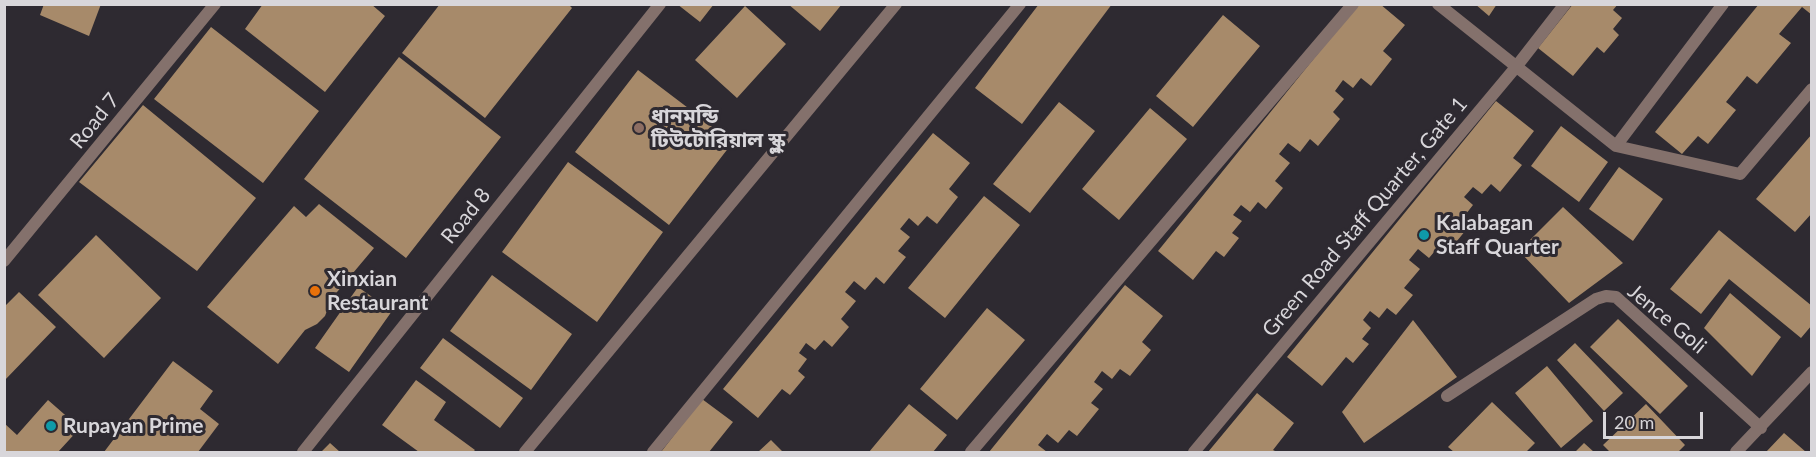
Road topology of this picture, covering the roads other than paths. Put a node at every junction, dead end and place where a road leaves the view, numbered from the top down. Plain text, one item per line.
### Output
1 (215, 4) edge
2 (660, 4) edge
3 (896, 4) edge
4 (1020, 4) edge
5 (1353, 4) edge
6 (1438, 4) edge
7 (1565, 4) edge
8 (1723, 4) edge
9 (1516, 67) junction
10 (1812, 89) edge
11 (1616, 146) junction
12 (4, 261) edge
13 (1812, 372) edge
14 (1447, 396) dead end
15 (1761, 428) junction
16 (303, 453) edge
17 (525, 453) edge
18 (653, 453) edge
19 (971, 453) edge
20 (1194, 453) edge
21 (1736, 453) edge

1 - 12 street, Road 7
2 - 16 street, Road 8
3 - 17 street
4 - 18 street
5 - 19 street
6 - 9 street
7 - 9 street, Green Road Staff Quarter, Gate 1
8 - 11 street
9 - 11 street
9 - 20 street, Green Road Staff Quarter, Gate 1
10 - 11 street
13 - 15 street
14 - 15 street, Jence Goli
15 - 21 street

